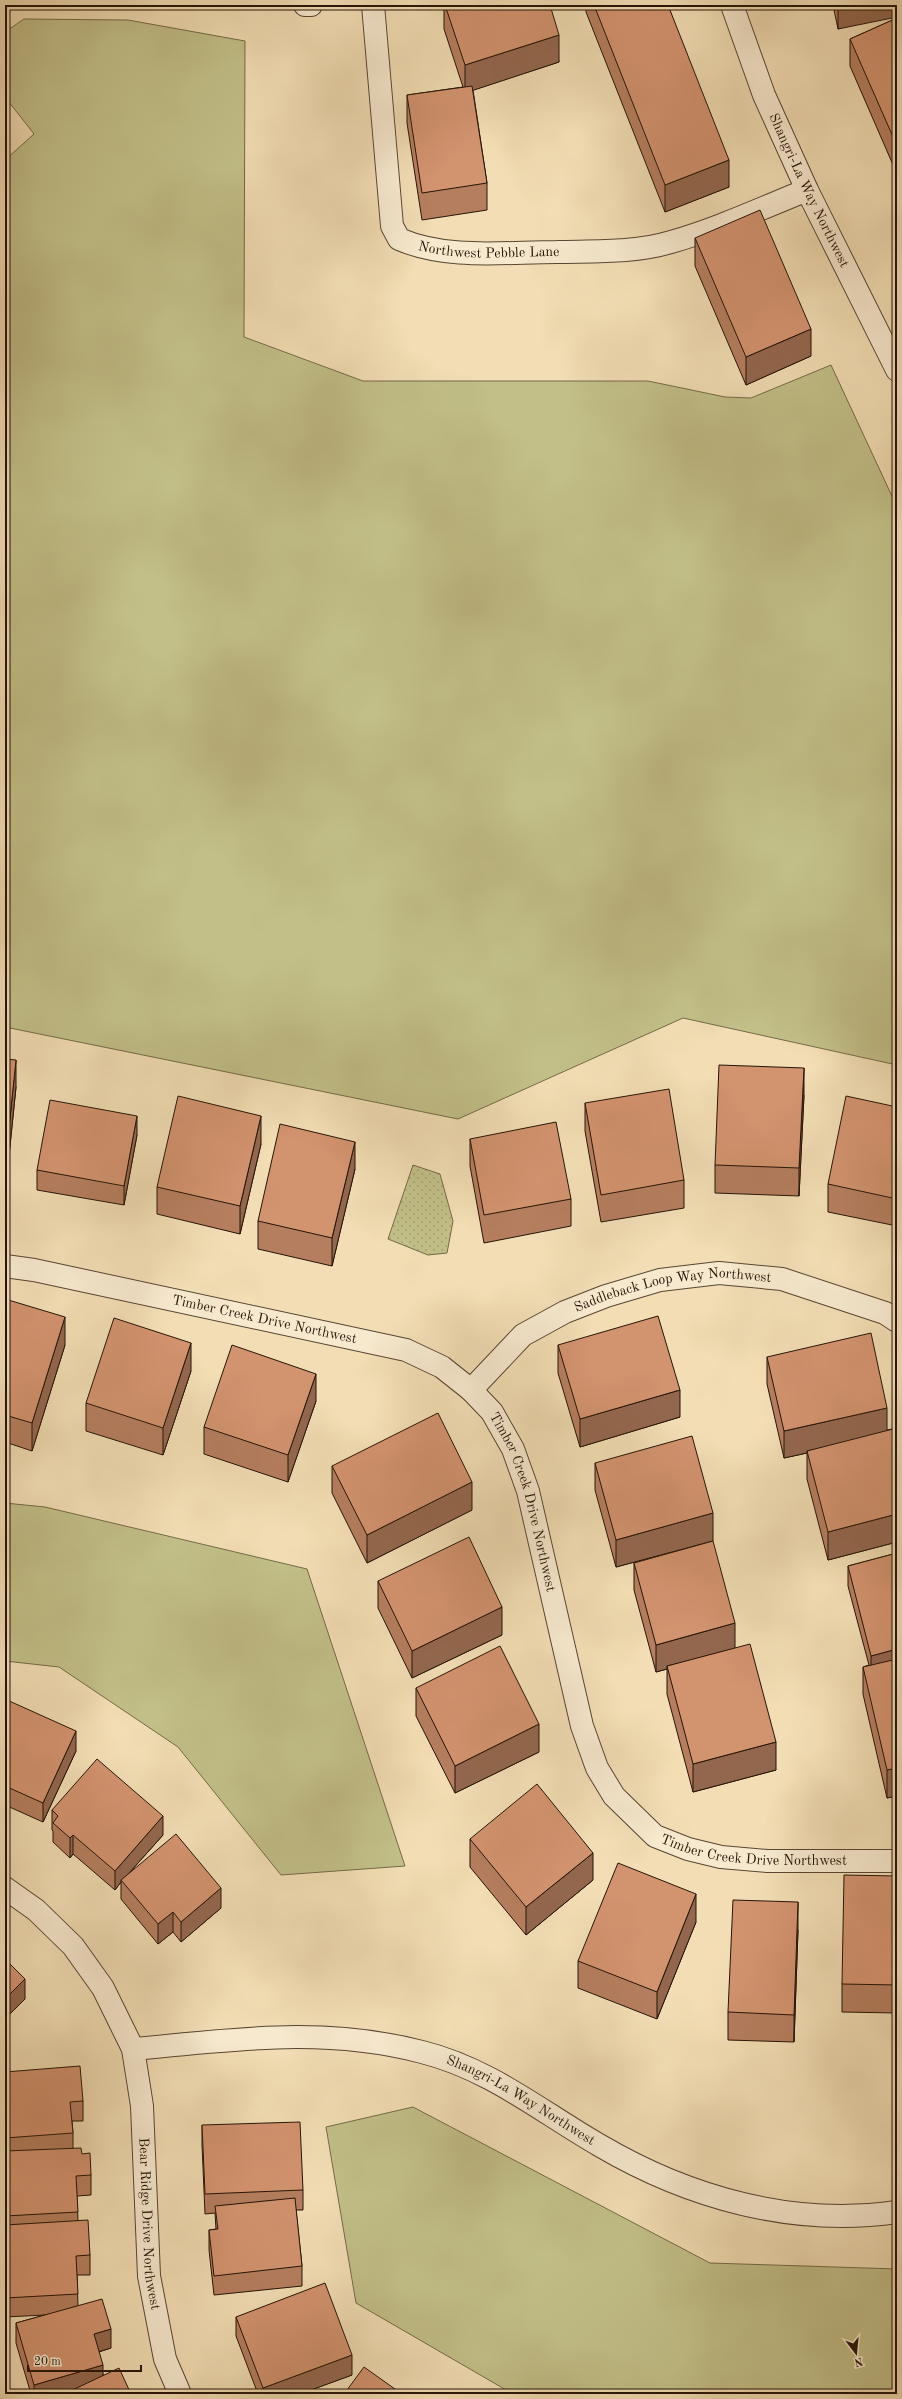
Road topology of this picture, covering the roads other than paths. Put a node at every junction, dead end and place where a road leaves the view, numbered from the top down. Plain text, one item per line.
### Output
1 (305, 5) edge
2 (311, 5) edge
3 (373, 5) edge
4 (732, 5) edge
5 (807, 190) junction
6 (897, 370) edge
7 (5, 1266) edge
8 (897, 1320) edge
9 (471, 1390) junction
10 (897, 1861) edge
11 (5, 1888) edge
12 (133, 2049) junction
13 (897, 2212) edge
14 (180, 2394) edge

1 - 2 street
3 - 5 street, Northwest Pebble Lane
4 - 5 street, Shangri-La Way Northwest
5 - 6 street, Shangri-La Way Northwest
7 - 9 street, Timber Creek Drive Northwest
8 - 9 street, Saddleback Loop Way Northwest
9 - 10 street, Timber Creek Drive Northwest
11 - 12 street, Bear Ridge Drive Northwest
12 - 13 street, Shangri-La Way Northwest
12 - 14 street, Bear Ridge Drive Northwest

